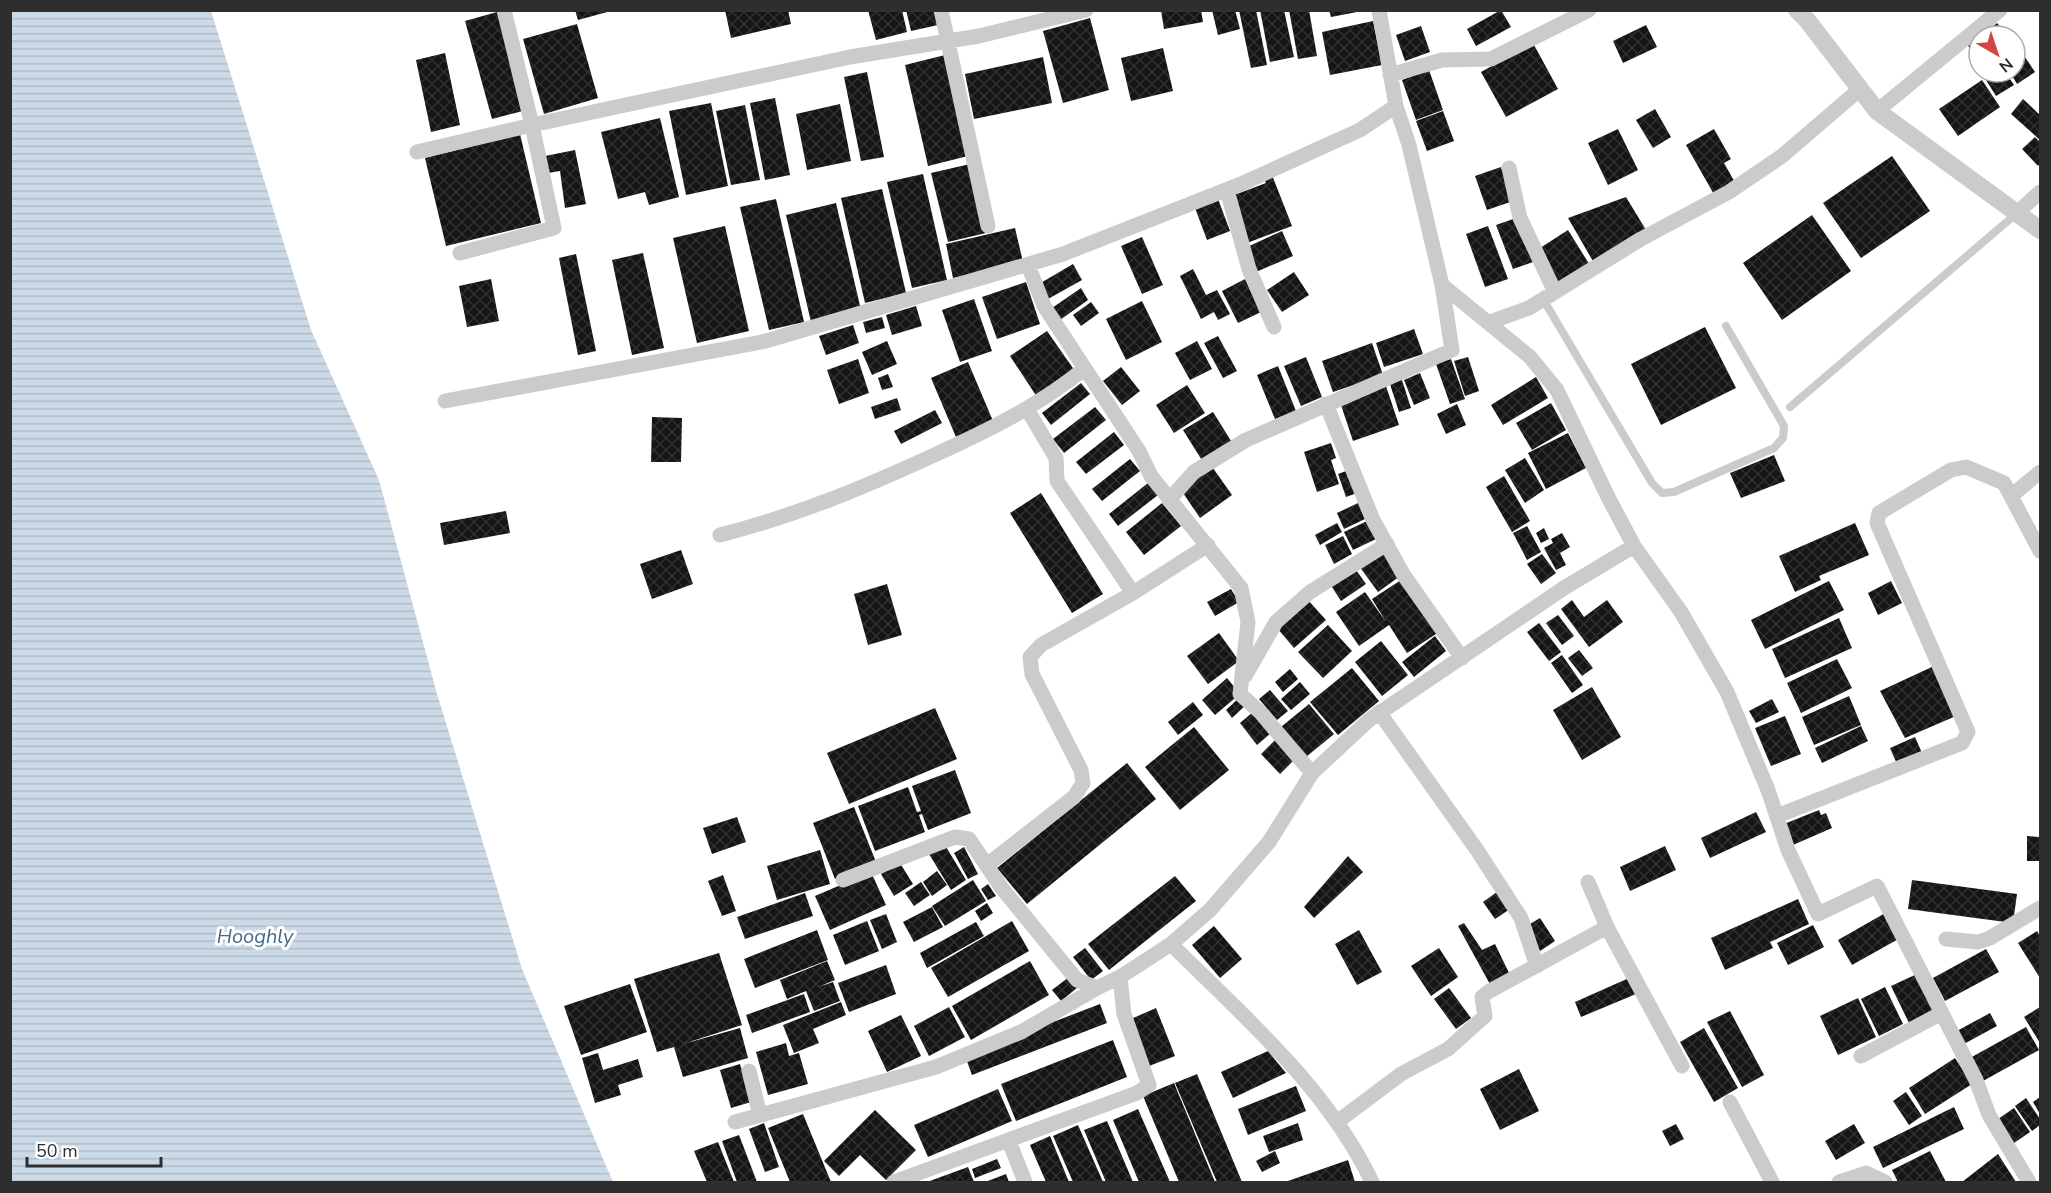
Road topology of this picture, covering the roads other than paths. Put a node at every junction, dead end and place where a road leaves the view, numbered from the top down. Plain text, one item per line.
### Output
1 (504, 10) edge
2 (940, 10) edge
3 (1086, 10) edge
4 (1379, 10) edge
5 (1797, 10) edge
6 (2000, 10) edge
7 (1588, 11) edge
8 (947, 41) junction
9 (1390, 75) junction
10 (1860, 89) junction
11 (1396, 106) junction
12 (1877, 111) junction
13 (532, 125) junction
14 (417, 152) dead end
15 (1509, 168) dead end
16 (1227, 190) junction
17 (2040, 192) edge
18 (2017, 213) junction
19 (988, 226) dead end
20 (2040, 230) edge
21 (460, 253) dead end
22 (1028, 265) junction
23 (1442, 285) junction
24 (1549, 295) junction
25 (1491, 322) junction
26 (1726, 326) dead end
27 (1274, 327) dead end
28 (1084, 369) junction
29 (445, 401) dead end
30 (1326, 404) junction
31 (1790, 407) dead end
32 (1027, 409) junction
33 (2040, 472) edge
34 (2011, 496) junction
35 (1169, 500) junction
36 (720, 535) dead end
37 (1386, 544) junction
38 (1208, 545) junction
39 (1635, 546) junction
40 (2040, 551) edge
41 (1133, 593) junction
42 (1462, 658) junction
43 (1241, 682) junction
44 (1379, 712) junction
45 (1312, 773) junction
46 (1776, 816) junction
47 (987, 865) junction
48 (843, 880) dead end
49 (1588, 882) dead end
50 (2040, 908) edge
51 (1607, 927) junction
52 (1946, 939) dead end
53 (1171, 944) junction
54 (1537, 966) junction
55 (1120, 977) junction
56 (1097, 988) junction
57 (1942, 1013) junction
58 (1861, 1056) dead end
59 (1682, 1066) dead end
60 (749, 1071) dead end
61 (1730, 1102) dead end
62 (760, 1115) junction
63 (735, 1122) dead end
64 (1337, 1122) junction
65 (1009, 1141) junction
66 (894, 1182) edge
67 (1025, 1182) edge
68 (1372, 1182) edge
69 (1772, 1182) edge
70 (1839, 1182) edge
71 (1885, 1182) edge
72 (2029, 1182) edge

1 - 13 street
2 - 8 street
3 - 8 street
4 - 9 street
5 - 10 street
6 - 12 street
7 - 9 street
8 - 13 street
8 - 19 street
9 - 11 street
10 - 12 street
10 - 24 street
11 - 16 street
11 - 23 street
12 - 18 street
13 - 14 street
13 - 21 street
15 - 24 street
16 - 22 street
16 - 27 street
17 - 18 street
18 - 20 street
18 - 31 lane
22 - 28 street
22 - 29 street
23 - 25 street
23 - 30 street
24 - 25 street
24 - 26 lane
25 - 39 street
28 - 32 street
28 - 35 street
30 - 35 street
30 - 37 street
32 - 36 street
32 - 41 street
33 - 34 street
34 - 40 street
34 - 46 street
35 - 38 street
37 - 42 street
37 - 43 street
38 - 41 street
38 - 43 street
39 - 42 street
39 - 46 street
41 - 47 street
42 - 44 street
43 - 45 street
44 - 45 street
44 - 54 street
45 - 53 street
46 - 57 street
47 - 48 street
47 - 56 street
49 - 51 street
50 - 52 street
51 - 54 street
51 - 59 street
53 - 55 street
53 - 64 street
54 - 64 street
55 - 56 street
55 - 65 street
56 - 62 street
57 - 58 street
57 - 72 street
60 - 62 street
61 - 69 street
62 - 63 street
64 - 68 street
65 - 66 street
65 - 67 street
70 - 71 street

